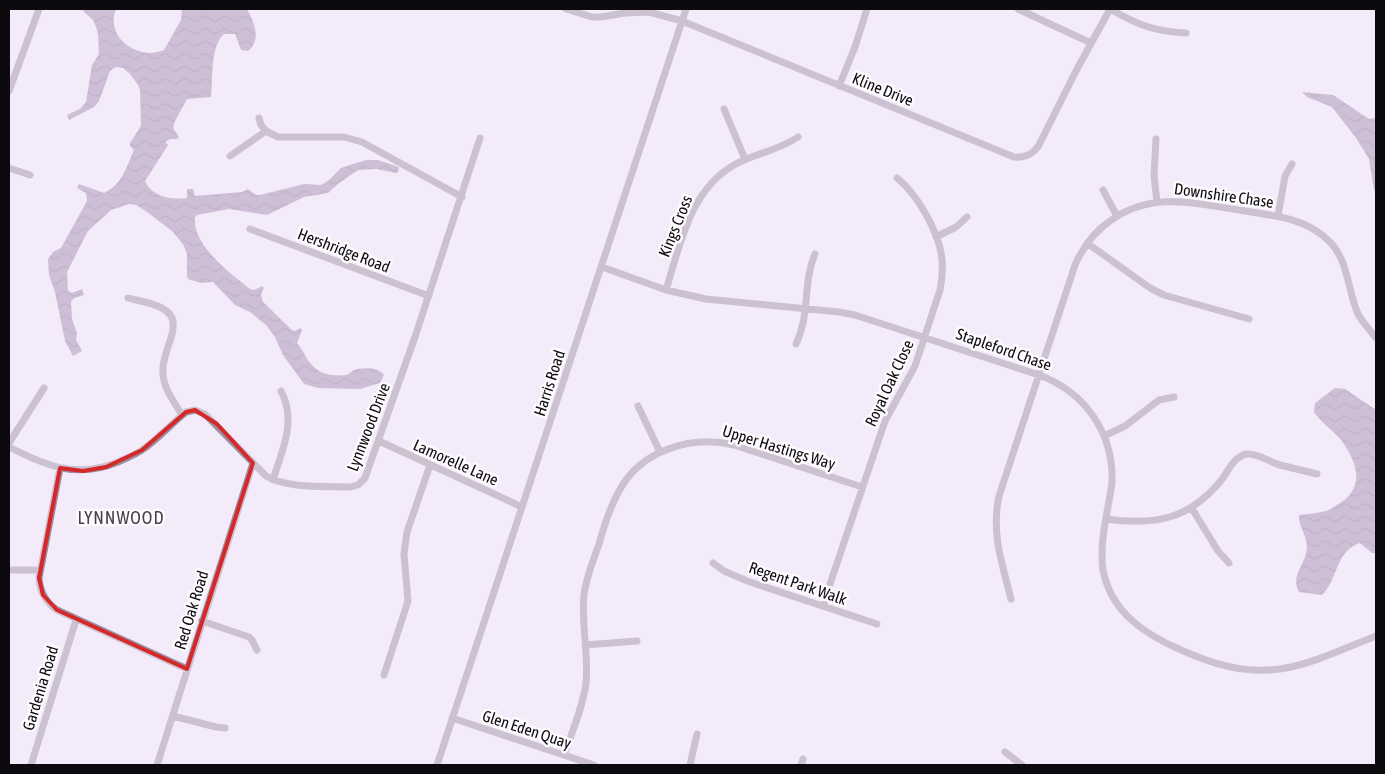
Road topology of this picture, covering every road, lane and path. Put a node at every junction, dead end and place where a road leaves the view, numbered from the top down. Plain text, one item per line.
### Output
1 (39, 9) edge
2 (566, 9) edge
3 (686, 9) edge
4 (866, 9) edge
5 (1018, 9) edge
6 (1110, 9) edge
7 (682, 20) junction
8 (1186, 33) dead end
9 (1091, 43) junction
10 (839, 86) junction
11 (9, 90) edge
12 (724, 109) dead end
13 (260, 118) dead end
14 (266, 131) junction
15 (798, 137) dead end
16 (480, 138) dead end
17 (1156, 139) dead end
18 (230, 156) dead end
19 (745, 160) junction
20 (1292, 164) dead end
21 (9, 168) edge
22 (30, 175) dead end
23 (897, 178) dead end
24 (1102, 190) dead end
25 (462, 196) junction
26 (1157, 202) junction
27 (1117, 216) junction
28 (1278, 216) junction
29 (967, 217) dead end
30 (250, 229) dead end
31 (936, 237) junction
32 (1087, 243) junction
33 (816, 254) dead end
34 (602, 267) junction
35 (666, 290) junction
36 (429, 296) junction
37 (128, 298) dead end
38 (806, 309) junction
39 (1249, 319) dead end
40 (925, 337) junction
41 (1376, 338) edge
42 (796, 344) dead end
43 (1039, 375) junction
44 (44, 388) dead end
45 (281, 391) dead end
46 (1174, 397) dead end
47 (638, 406) dead end
48 (182, 415) junction
49 (1104, 436) junction
50 (379, 442) junction
51 (9, 445) edge
52 (660, 452) junction
53 (253, 463) junction
54 (430, 465) junction
55 (60, 468) junction
56 (1317, 474) dead end
57 (272, 480) junction
58 (862, 487) junction
59 (522, 506) junction
60 (1191, 507) junction
61 (1106, 519) junction
62 (713, 563) dead end
63 (1229, 563) dead end
64 (9, 570) edge
65 (40, 570) junction
66 (1011, 599) dead end
67 (824, 606) junction
68 (76, 620) junction
69 (202, 621) junction
70 (877, 624) dead end
71 (1376, 636) edge
72 (637, 641) dead end
73 (585, 645) junction
74 (257, 650) dead end
75 (187, 669) junction
76 (384, 675) dead end
77 (173, 716) junction
78 (452, 718) junction
79 (224, 728) dead end
80 (697, 734) dead end
81 (1005, 752) dead end
82 (564, 755) junction
83 (31, 765) edge
84 (157, 765) edge
85 (437, 765) edge
86 (594, 765) edge
87 (690, 765) edge
88 (1022, 765) edge

1 - 11 street
2 - 7 street, Kline Drive
3 - 7 street, Harris Road
4 - 10 street
5 - 9 street
6 - 8 street
6 - 9 street, Kline Drive
7 - 10 street, Kline Drive
7 - 34 street, Harris Road
9 - 10 street, Kline Drive
12 - 19 street
13 - 14 street
14 - 18 street
14 - 25 street
15 - 19 street, Kings Cross
16 - 25 street, Lynnwood Drive
17 - 26 street
19 - 35 street, Kings Cross
20 - 28 street
21 - 22 street
23 - 31 street, Royal Oak Close
24 - 27 street
25 - 36 street, Lynnwood Drive
26 - 27 street, Downshire Chase
26 - 28 street, Downshire Chase
27 - 32 street, Downshire Chase
28 - 41 street, Downshire Chase
29 - 31 street
30 - 36 street, Hershridge Road
31 - 40 street, Royal Oak Close
32 - 39 street
32 - 43 street, Downshire Chase
33 - 38 street
34 - 35 street, Stapleford Chase
34 - 59 street, Harris Road
35 - 38 street, Stapleford Chase
36 - 50 street, Lynnwood Drive
37 - 48 street
38 - 40 street, Stapleford Chase
38 - 42 street
40 - 43 street, Stapleford Chase
40 - 58 street, Royal Oak Close
43 - 49 street, Stapleford Chase
43 - 66 street, Downshire Chase
44 - 51 street
45 - 57 street
46 - 49 street
47 - 52 street
48 - 53 street
48 - 55 street
49 - 61 street, Stapleford Chase
50 - 54 street, Lamorelle Lane
50 - 57 street, Lynnwood Drive
51 - 55 street
52 - 58 street, Upper Hastings Way
52 - 73 street, Upper Hastings Way
53 - 57 street
53 - 69 street, Red Oak Road
54 - 59 street, Lamorelle Lane
54 - 76 street
55 - 65 street
56 - 60 street
58 - 67 street, Royal Oak Close
59 - 78 street, Harris Road
60 - 61 street
60 - 63 street
61 - 71 street, Stapleford Chase
62 - 67 street, Regent Park Walk
64 - 65 street
65 - 68 street
67 - 70 street, Regent Park Walk
68 - 75 street
68 - 83 street, Gardenia Road
69 - 74 street
69 - 75 street, Red Oak Road
72 - 73 street
73 - 82 street, Upper Hastings Way
75 - 77 street, Red Oak Road
77 - 79 street
77 - 84 street, Red Oak Road
78 - 82 street, Glen Eden Quay
78 - 85 street, Harris Road
80 - 87 street
81 - 88 street
82 - 86 street, Glen Eden Quay

